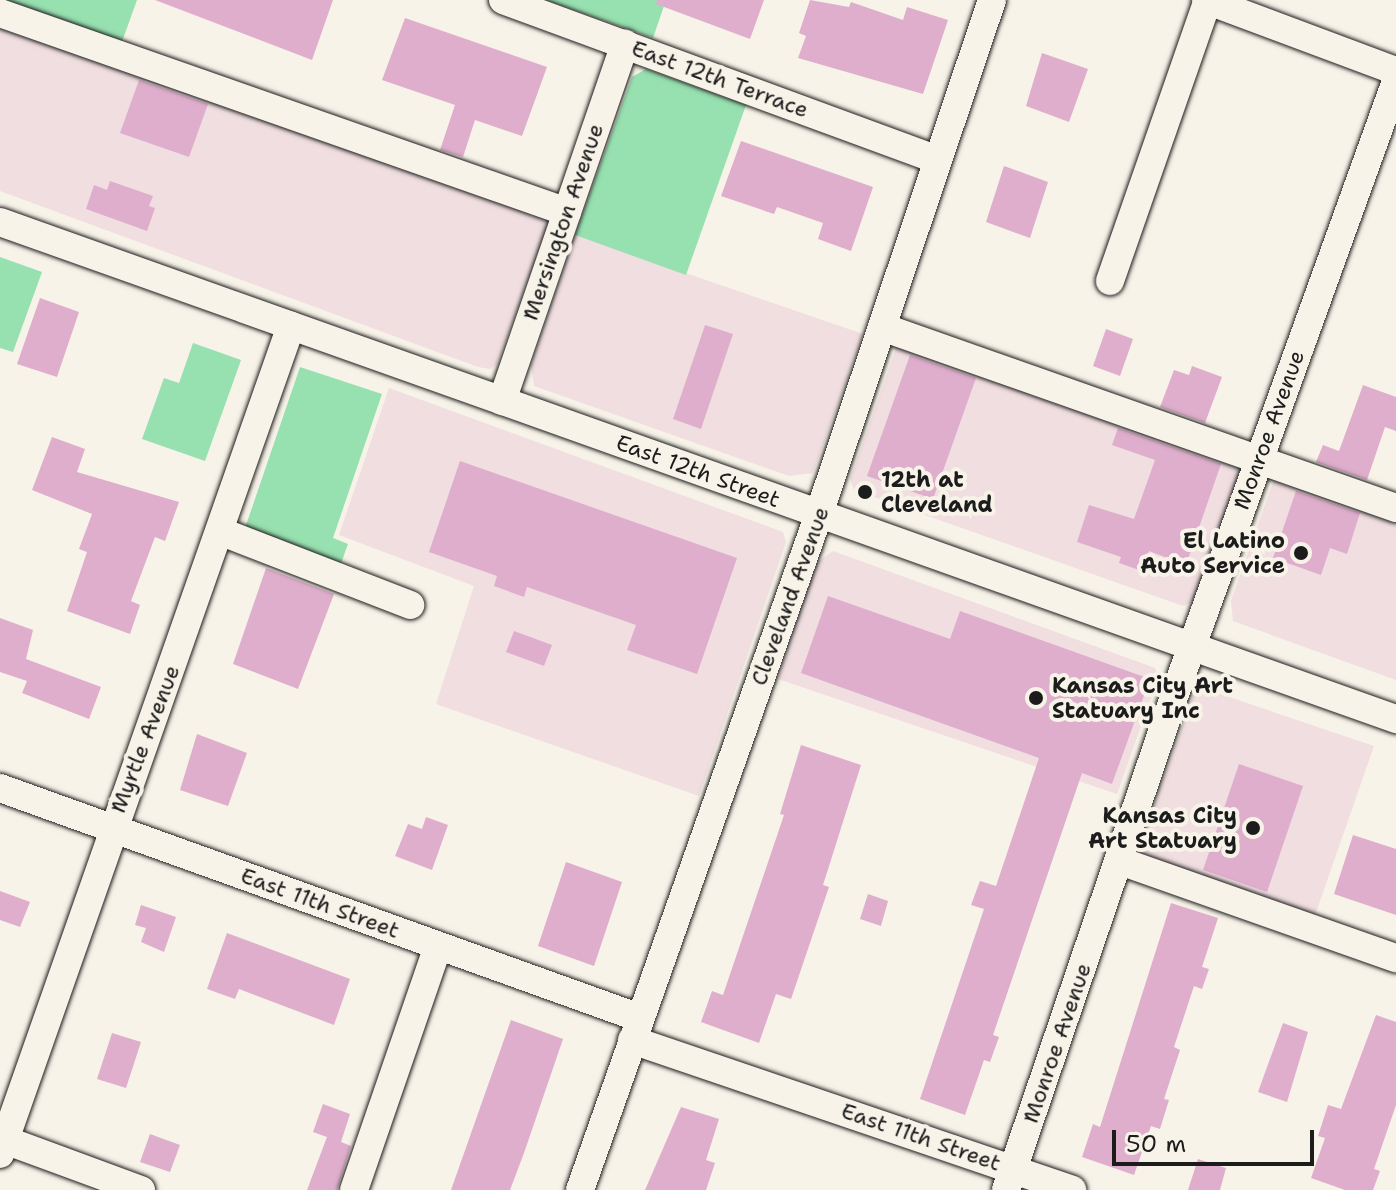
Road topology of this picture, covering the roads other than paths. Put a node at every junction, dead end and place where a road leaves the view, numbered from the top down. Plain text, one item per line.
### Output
1 (503, 0) edge
2 (992, 0) edge
3 (1207, 0) edge
4 (0, 13) edge
5 (625, 44) junction
6 (1396, 71) edge
7 (1396, 81) edge
8 (936, 159) junction
9 (567, 212) junction
10 (0, 222) edge
11 (1110, 281) dead end
12 (291, 326) junction
13 (882, 327) junction
14 (502, 401) junction
15 (1259, 458) junction
16 (1396, 508) edge
17 (819, 514) junction
18 (222, 532) junction
19 (410, 605) dead end
20 (1192, 646) junction
21 (1396, 719) edge
22 (0, 788) edge
23 (111, 828) junction
24 (1120, 861) junction
25 (438, 946) junction
26 (1396, 958) edge
27 (636, 1029) junction
28 (2, 1147) edge
29 (1010, 1179) edge
30 (141, 1190) edge
31 (354, 1190) edge
32 (580, 1190) edge
33 (1072, 1190) edge

1 - 5 street, East 12th Terrace
2 - 8 street, Cleveland Avenue
3 - 6 street
3 - 11 street
4 - 9 street
5 - 8 street, East 12th Terrace
5 - 9 street, Mersington Avenue
7 - 15 street, Monroe Avenue
8 - 13 street, Cleveland Avenue
9 - 14 street, Mersington Avenue
10 - 12 street, East 12th Street
12 - 14 street, East 12th Street
12 - 18 street, Myrtle Avenue
13 - 15 street
13 - 17 street, Cleveland Avenue
14 - 17 street, East 12th Street
15 - 16 street
15 - 20 street, Monroe Avenue
17 - 20 street, East 12th Street
17 - 27 street, Cleveland Avenue
18 - 19 street
18 - 23 street, Myrtle Avenue
20 - 21 street, East 12th Street
20 - 24 street, Monroe Avenue
22 - 23 street, East 11th Street
23 - 25 street, East 11th Street
23 - 28 street, Myrtle Avenue
24 - 26 street
24 - 29 street, Monroe Avenue
25 - 27 street, East 11th Street
25 - 31 street
27 - 29 street, East 11th Street
27 - 32 street, Cleveland Avenue
28 - 30 street
29 - 33 street, East 11th Street

